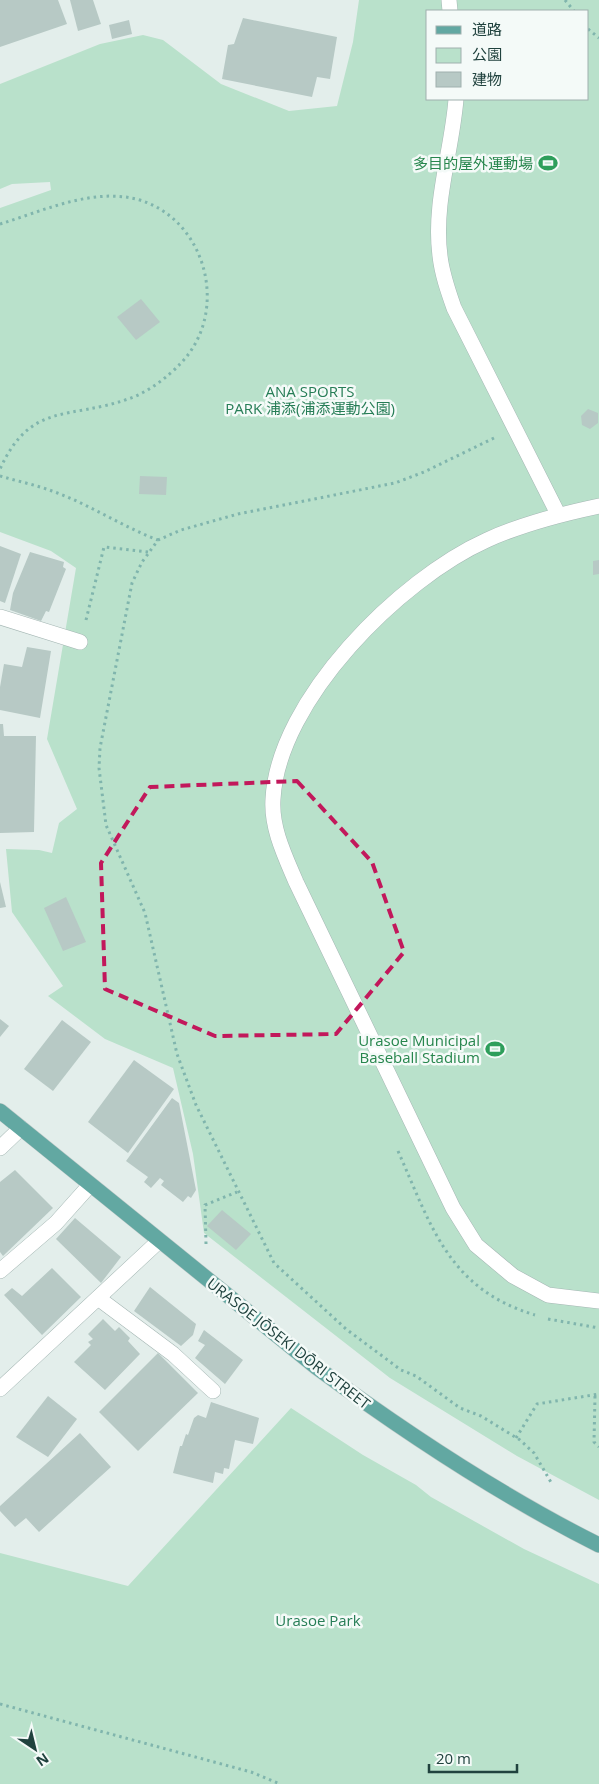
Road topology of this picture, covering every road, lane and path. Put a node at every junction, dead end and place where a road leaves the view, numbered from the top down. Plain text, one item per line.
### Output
1 (565, 0) edge
2 (573, 10) edge
3 (589, 30) edge
4 (599, 38) edge
5 (456, 100) edge
6 (0, 224) edge
7 (514, 429) junction
8 (0, 469) edge
9 (0, 476) edge
10 (599, 506) edge
11 (558, 514) junction
12 (158, 540) junction
13 (148, 552) junction
14 (0, 617) edge
15 (80, 642) joint
16 (0, 1111) edge
17 (21, 1128) junction
18 (0, 1148) edge
19 (90, 1185) junction
20 (237, 1192) junction
21 (159, 1241) junction
22 (206, 1244) dead end
23 (0, 1271) edge
24 (98, 1298) junction
25 (599, 1301) edge
26 (0, 1389) edge
27 (212, 1391) dead end
28 (599, 1394) edge
29 (594, 1396) junction
30 (516, 1438) junction
31 (599, 1447) edge
32 (552, 1484) dead end
33 (599, 1545) edge
34 (0, 1704) edge
35 (280, 1784) edge

1 - 2 path
3 - 4 path
5 - 7 street
6 - 8 path
7 - 11 street
7 - 12 path
9 - 12 path
10 - 11 street
11 - 25 street
12 - 13 path
13 - 15 path
13 - 20 path
14 - 15 street
16 - 17 main road, URASOE JŌSEKI DŌRI STREET
17 - 18 street
17 - 19 main road, URASOE JŌSEKI DŌRI STREET
19 - 21 main road, URASOE JŌSEKI DŌRI STREET
19 - 23 street
20 - 22 path
20 - 30 path
21 - 24 street
21 - 33 main road, URASOE JŌSEKI DŌRI STREET
24 - 26 street
24 - 27 street
28 - 29 path
29 - 30 path
29 - 31 path
30 - 32 path
34 - 35 path

